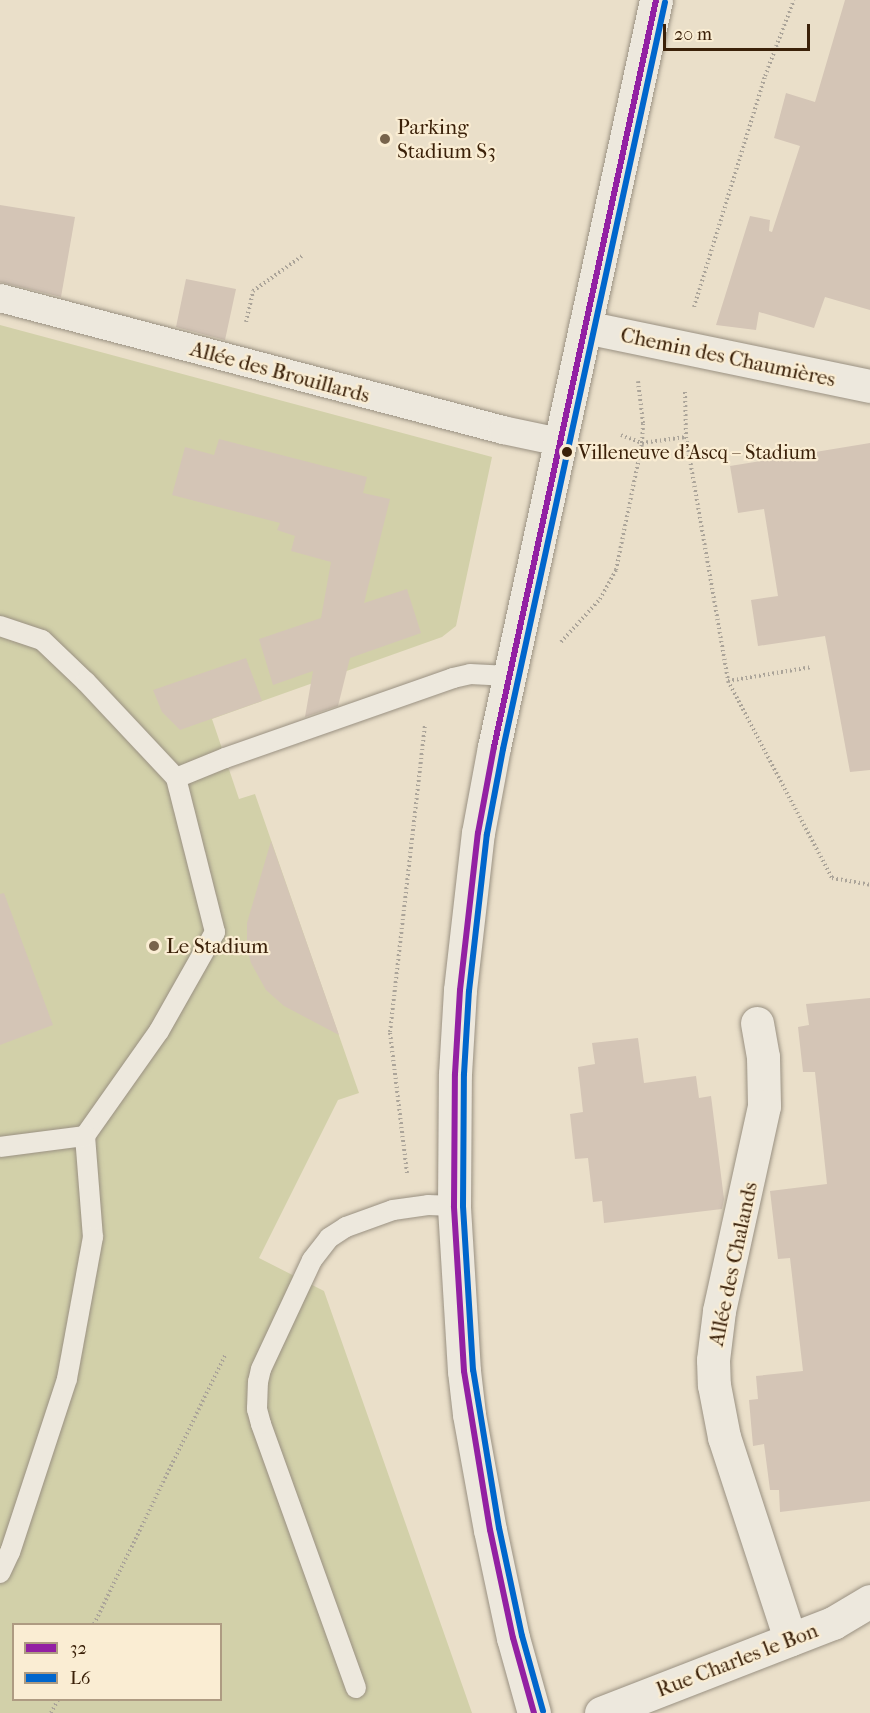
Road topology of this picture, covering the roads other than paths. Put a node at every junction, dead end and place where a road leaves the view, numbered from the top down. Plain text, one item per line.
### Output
1 (656, 0) edge
2 (0, 298) edge
3 (585, 327) junction
4 (870, 386) edge
5 (560, 442) junction
6 (0, 626) edge
7 (509, 676) junction
8 (176, 778) junction
9 (757, 1023) dead end
10 (85, 1136) junction
11 (0, 1147) edge
12 (454, 1206) junction
13 (0, 1573) edge
14 (870, 1602) edge
15 (790, 1639) junction
16 (356, 1689) dead end
17 (534, 1713) edge
18 (601, 1713) edge

1 - 3 street
2 - 5 street, Allée des Brouillards
3 - 4 street, Chemin des Chaumières
3 - 5 street
5 - 7 street
6 - 8 lane
7 - 8 lane
7 - 12 street
8 - 10 lane
9 - 15 street, Allée des Chalands
10 - 11 lane
10 - 13 lane
12 - 16 lane
12 - 17 street
14 - 15 street, Rue Charles le Bon
15 - 18 street, Rue Charles le Bon

